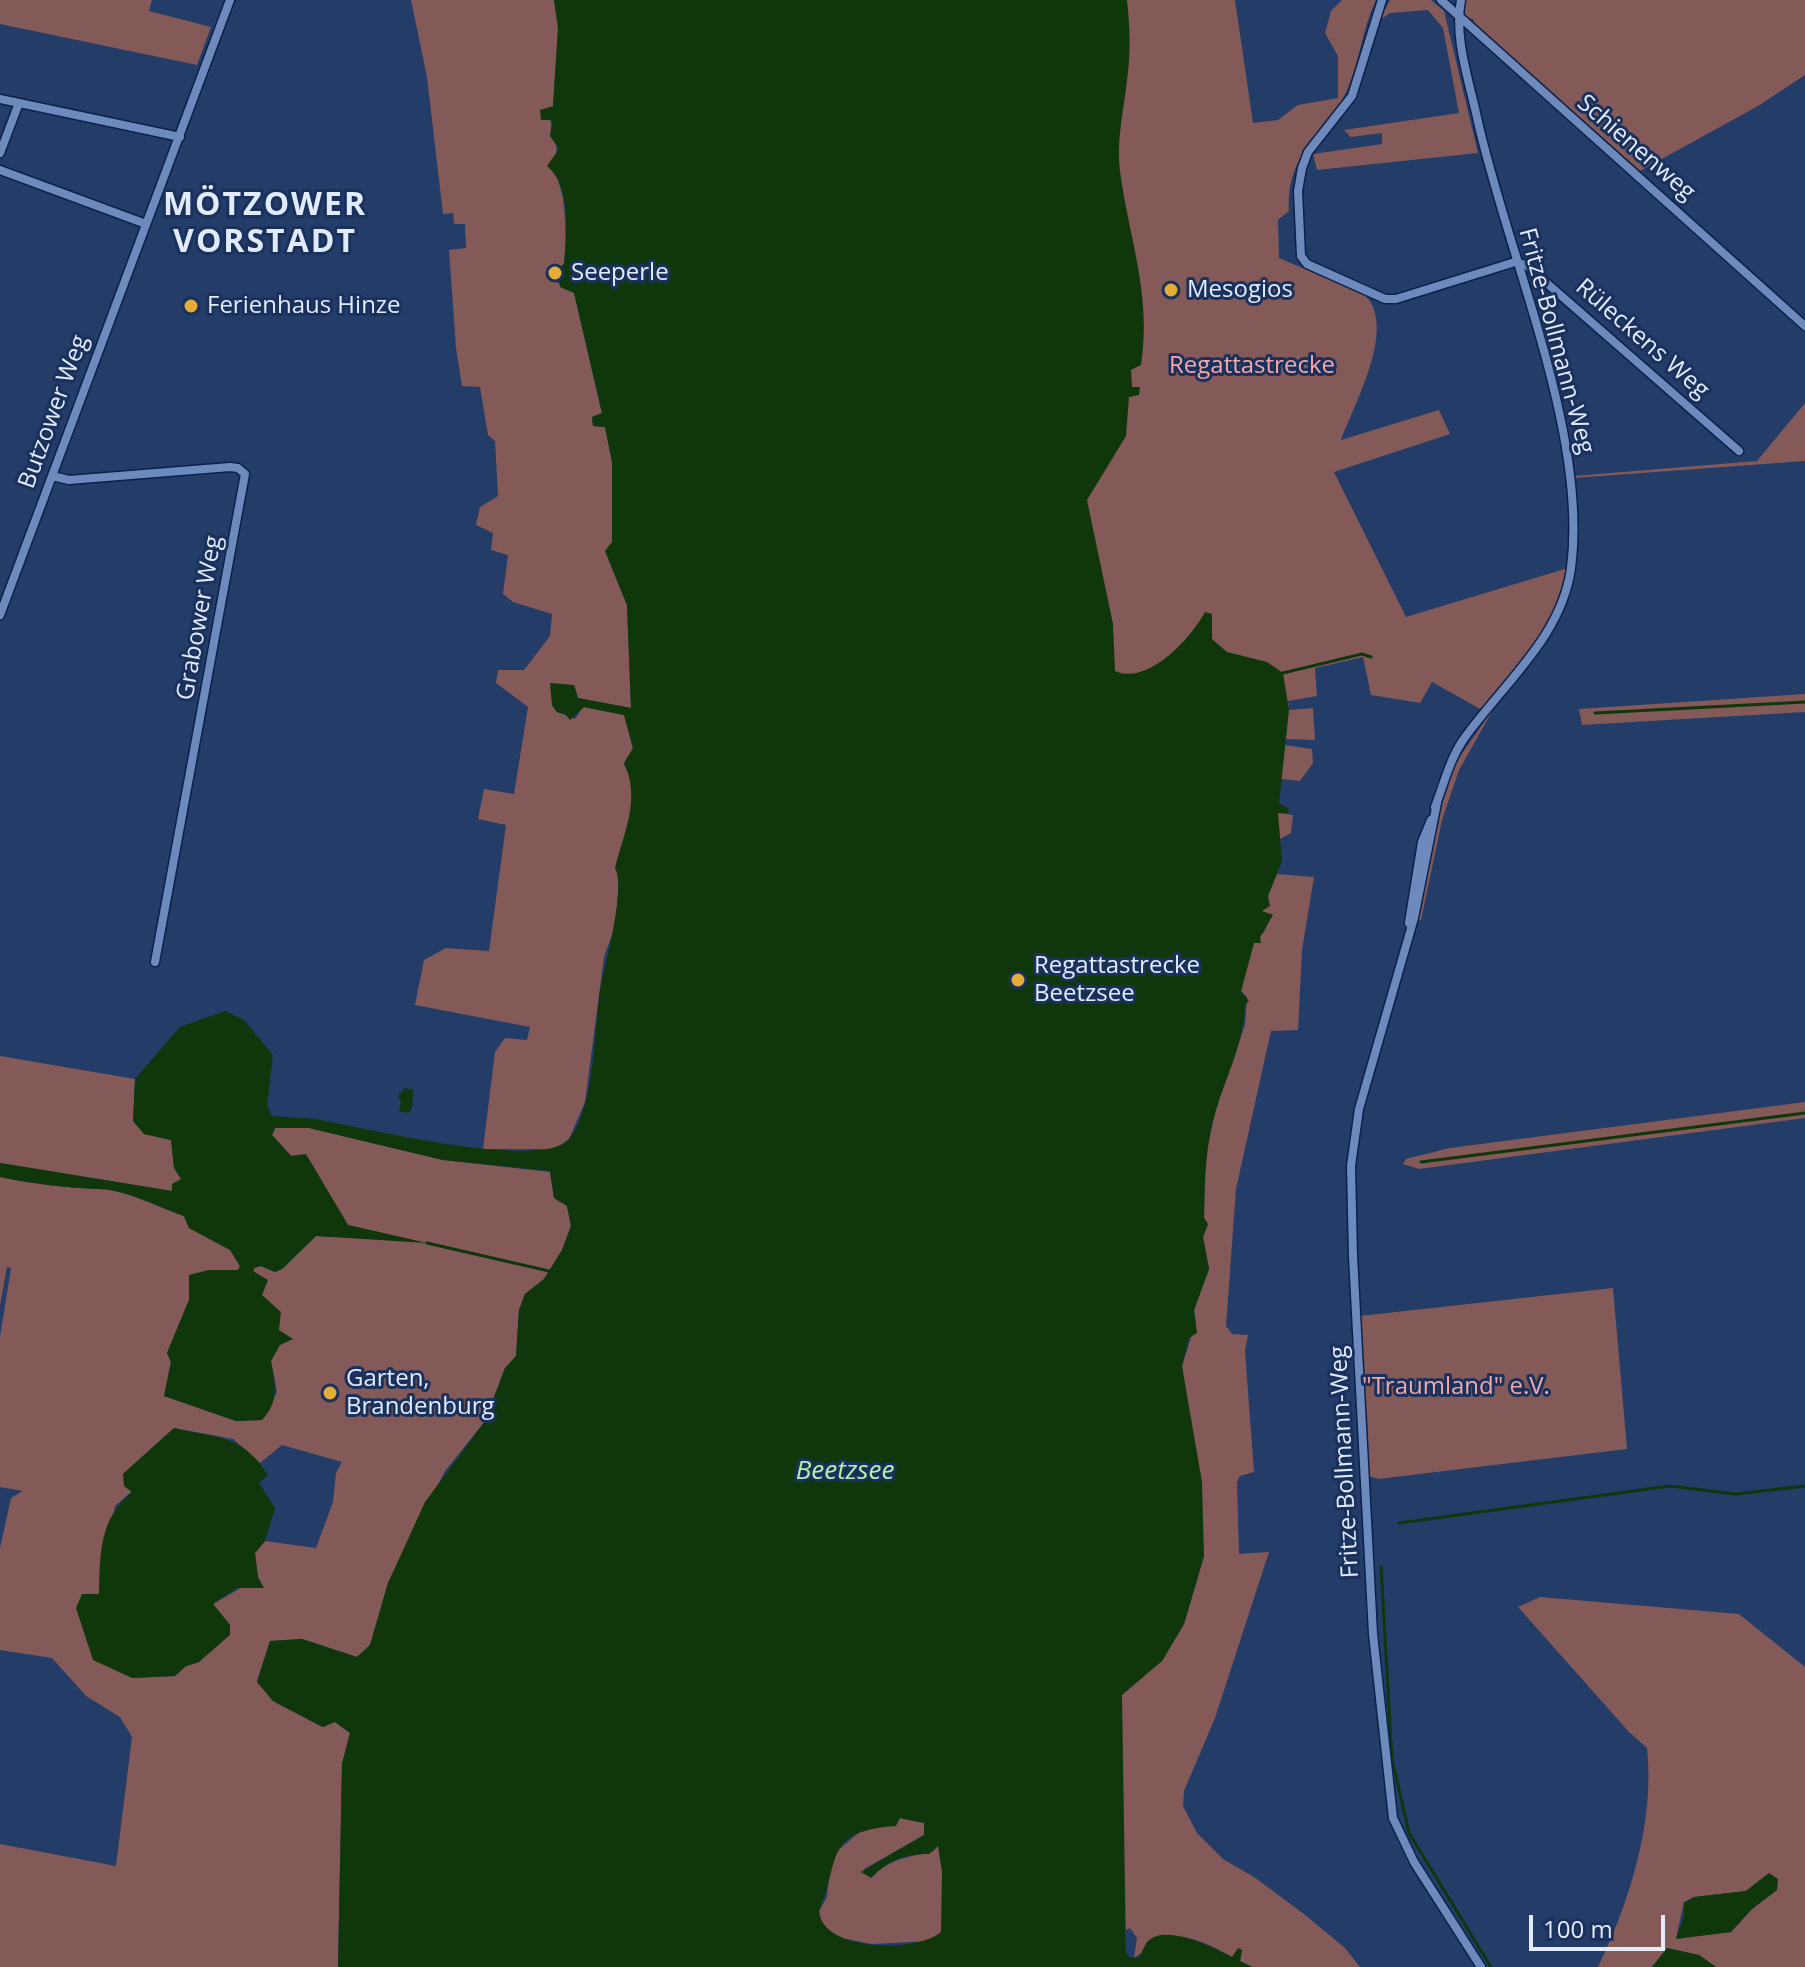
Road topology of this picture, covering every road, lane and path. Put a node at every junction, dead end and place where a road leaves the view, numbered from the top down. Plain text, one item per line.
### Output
1 (230, 0) edge
2 (1382, 0) edge
3 (1441, 0) edge
4 (1461, 0) edge
5 (1458, 16) junction
6 (0, 99) edge
7 (19, 103) junction
8 (180, 137) junction
9 (0, 153) edge
10 (0, 170) edge
11 (146, 224) junction
12 (1515, 262) junction
13 (1805, 326) edge
14 (1739, 451) dead end
15 (52, 476) junction
16 (1, 611) edge
17 (155, 962) dead end
18 (1481, 1967) edge

1 - 8 street, Butzower Weg
2 - 12 street
3 - 5 street, Schienenweg
4 - 5 street, Fritze-Bollmann-Weg
5 - 12 street, Fritze-Bollmann-Weg
5 - 13 street, Schienenweg
6 - 7 street
7 - 8 street
7 - 9 street
8 - 11 street, Butzower Weg
10 - 11 street
11 - 15 street, Butzower Weg
12 - 14 street, Rüleckens Weg
12 - 18 street, Fritze-Bollmann-Weg
15 - 16 street, Butzower Weg
15 - 17 street, Grabower Weg

